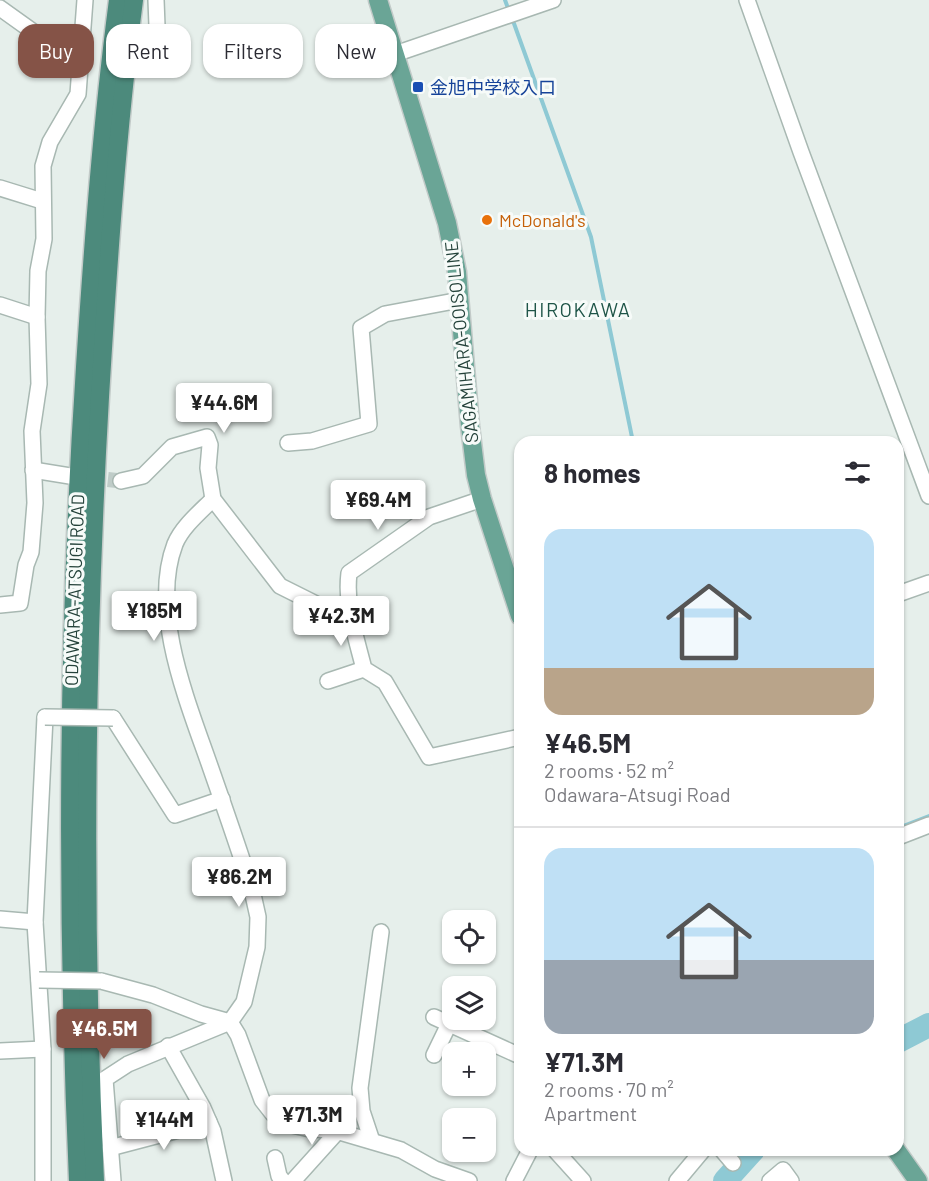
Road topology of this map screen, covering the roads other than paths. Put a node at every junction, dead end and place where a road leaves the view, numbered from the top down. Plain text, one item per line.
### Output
1 (85, 0) edge
2 (118, 0) edge
3 (134, 0) edge
4 (156, 0) edge
5 (378, 0) edge
6 (553, 0) edge
7 (747, 0) edge
8 (0, 8) edge
9 (22, 24) edge
10 (84, 24) edge
11 (157, 24) edge
12 (386, 24) edge
13 (397, 53) edge
14 (397, 61) edge
15 (80, 78) edge
16 (0, 188) edge
17 (42, 201) junction
18 (460, 300) junction
19 (0, 305) edge
20 (37, 317) junction
21 (288, 443) dead end
22 (33, 470) junction
23 (70, 476) tunnel mouth
24 (121, 481) tunnel mouth
25 (929, 496) edge
26 (213, 499) junction
27 (482, 499) junction
28 (929, 583) edge
29 (904, 592) edge
30 (514, 598) edge
31 (0, 605) edge
32 (351, 616) junction
33 (363, 669) junction
34 (328, 681) dead end
35 (514, 738) edge
36 (222, 799) junction
37 (929, 825) edge
38 (904, 835) edge
39 (0, 919) edge
40 (35, 922) junction
41 (381, 932) dead end
42 (39, 980) junction
43 (434, 1017) dead end
44 (442, 1021) edge
45 (230, 1022) junction
46 (446, 1030) edge
47 (462, 1030) edge
48 (168, 1046) junction
49 (43, 1049) junction
50 (0, 1051) edge
51 (514, 1053) edge
52 (434, 1055) dead end
53 (209, 1122) junction
54 (338, 1131) junction
55 (372, 1141) junction
56 (110, 1148) junction
57 (527, 1156) edge
58 (560, 1156) edge
59 (698, 1156) edge
60 (727, 1156) edge
61 (900, 1156) edge
62 (275, 1158) dead end
63 (733, 1163) dead end
64 (43, 1181) edge
65 (78, 1181) edge
66 (95, 1181) edge
67 (113, 1181) edge
68 (224, 1181) edge
69 (283, 1181) edge
70 (293, 1181) edge
71 (469, 1181) edge
72 (514, 1181) edge
73 (583, 1181) edge
74 (677, 1181) edge
75 (770, 1181) edge
76 (791, 1181) edge
77 (918, 1181) edge

1 - 10 street
2 - 65 highway, ODAWARA-ATSUGI ROAD
3 - 66 highway, ODAWARA-ATSUGI ROAD
4 - 11 street
5 - 12 main road, SAGAMIHARA-OOISO LINE
6 - 13 street
7 - 25 street
8 - 9 street
14 - 18 main road, SAGAMIHARA-OOISO LINE
15 - 17 street
16 - 17 street
17 - 20 street
18 - 21 street
18 - 27 main road, SAGAMIHARA-OOISO LINE
19 - 20 street
20 - 22 street
22 - 23 street
22 - 31 street
24 - 26 street
26 - 32 street
26 - 36 street
27 - 30 main road, SAGAMIHARA-OOISO LINE
27 - 32 street
28 - 29 street
32 - 33 street
33 - 34 street
33 - 35 street
36 - 40 street, bridge
36 - 45 street
37 - 38 street
39 - 40 street
40 - 42 street
41 - 55 street
42 - 45 street, bridge
42 - 49 street
43 - 44 street
45 - 48 street
45 - 54 street
46 - 52 street
47 - 51 street
48 - 53 street
48 - 56 street
49 - 50 street
49 - 64 street
53 - 56 street
53 - 68 street
54 - 55 street
54 - 70 street
55 - 71 street
56 - 67 street
57 - 72 street
58 - 73 street
59 - 74 street
60 - 63 street
61 - 77 main road
62 - 69 street
75 - 76 street

